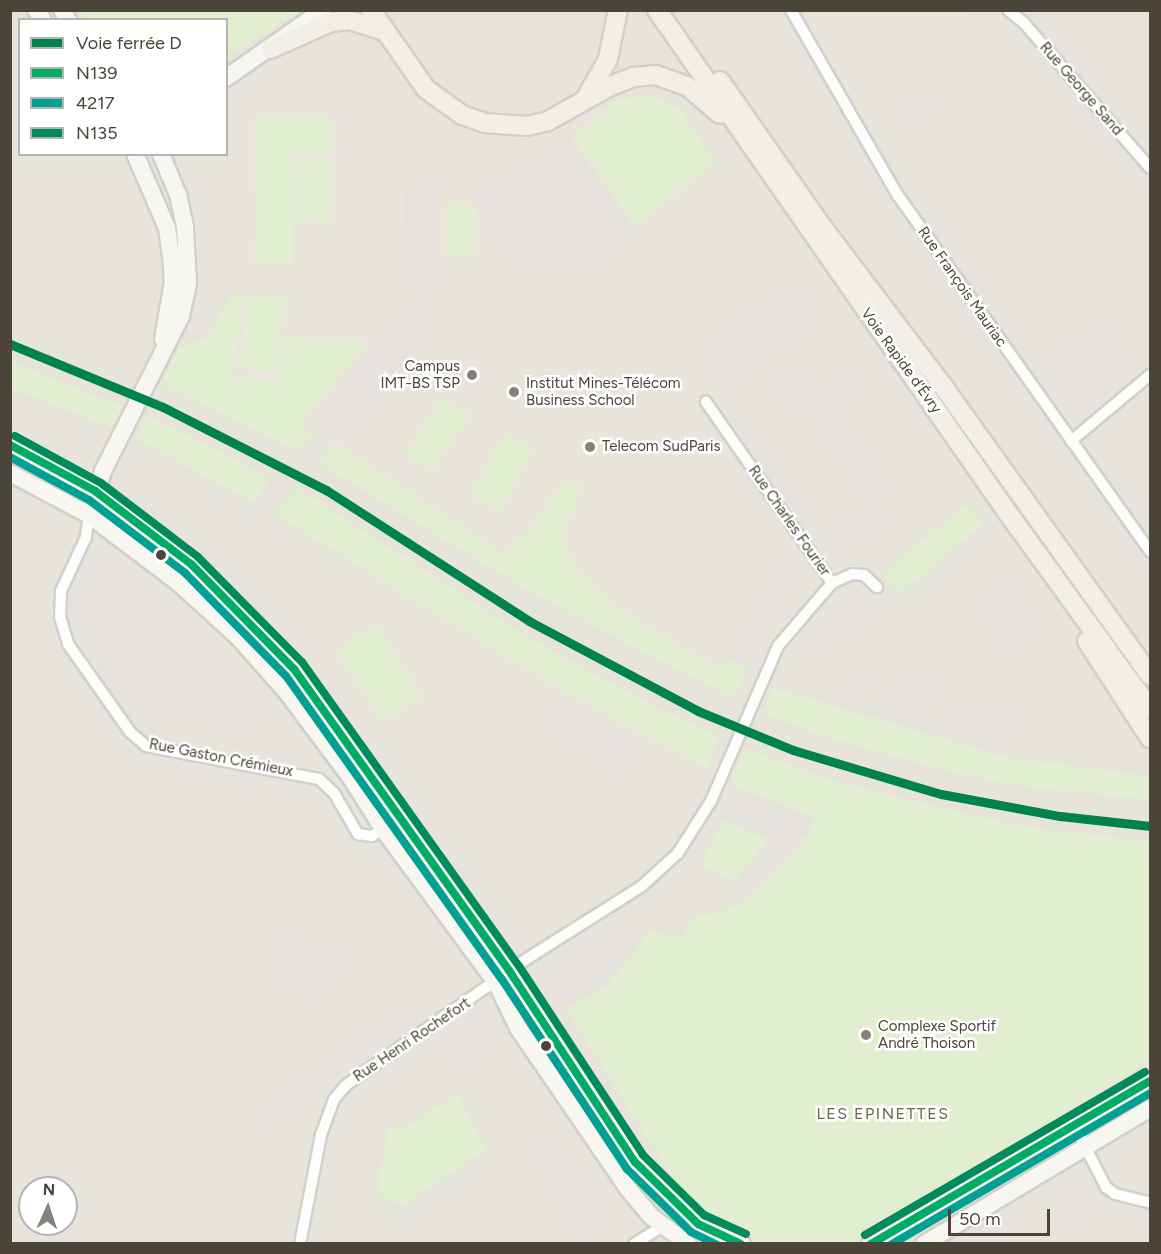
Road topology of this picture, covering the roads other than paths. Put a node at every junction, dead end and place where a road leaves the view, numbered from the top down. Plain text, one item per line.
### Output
1 (324, 10) edge
2 (371, 10) edge
3 (618, 10) edge
4 (657, 10) edge
5 (672, 10) edge
6 (791, 10) edge
7 (1009, 11) edge
8 (384, 31) junction
9 (270, 49) junction
10 (228, 77) edge
11 (585, 100) junction
12 (736, 125) junction
13 (136, 156) edge
14 (162, 156) edge
15 (1150, 168) edge
16 (160, 355) junction
17 (1150, 375) edge
18 (706, 402) dead end
19 (1071, 441) junction
20 (10, 445) edge
21 (10, 472) edge
22 (95, 491) junction
23 (88, 515) junction
24 (1150, 551) edge
25 (1037, 553) junction
26 (832, 583) junction
27 (877, 588) dead end
28 (1118, 631) junction
29 (1150, 657) edge
30 (1150, 675) edge
31 (1150, 709) edge
32 (1150, 738) edge
33 (382, 829) junction
34 (503, 976) junction
35 (1150, 1081) edge
36 (1150, 1108) edge
37 (1075, 1127) junction
38 (1084, 1148) junction
39 (1150, 1203) edge
40 (663, 1226) junction
41 (300, 1244) edge
42 (634, 1244) edge
43 (688, 1244) edge
44 (742, 1244) edge
45 (870, 1244) edge
46 (924, 1244) edge

1 - 9 main road
2 - 8 main road
3 - 11 main road
4 - 12 main road, Voie Rapide d'Évry
5 - 28 main road, Voie Rapide d'Évry
6 - 19 street, Rue François Mauriac
7 - 15 street, Rue George Sand
8 - 9 main road
8 - 11 main road
9 - 10 main road
11 - 12 main road
12 - 25 main road, Voie Rapide d'Évry
13 - 16 main road
14 - 16 main road
16 - 22 main road
17 - 19 street
18 - 26 street, Rue Charles Fourier
19 - 24 street, Rue François Mauriac
20 - 22 main road
21 - 23 main road
22 - 23 main road
22 - 34 main road
23 - 33 main road
23 - 33 street, Rue Gaston Crémieux
25 - 31 main road, Voie Rapide d'Évry
25 - 32 main road
26 - 27 street
26 - 34 street, Rue Charles Fourier
28 - 29 main road
28 - 30 main road, Voie Rapide d'Évry
33 - 34 main road
34 - 40 main road
34 - 41 street, Rue Henri Rochefort
34 - 44 main road
35 - 37 main road
36 - 38 main road
37 - 38 street
37 - 45 main road
38 - 39 street
38 - 46 main road
40 - 42 street
40 - 43 main road

